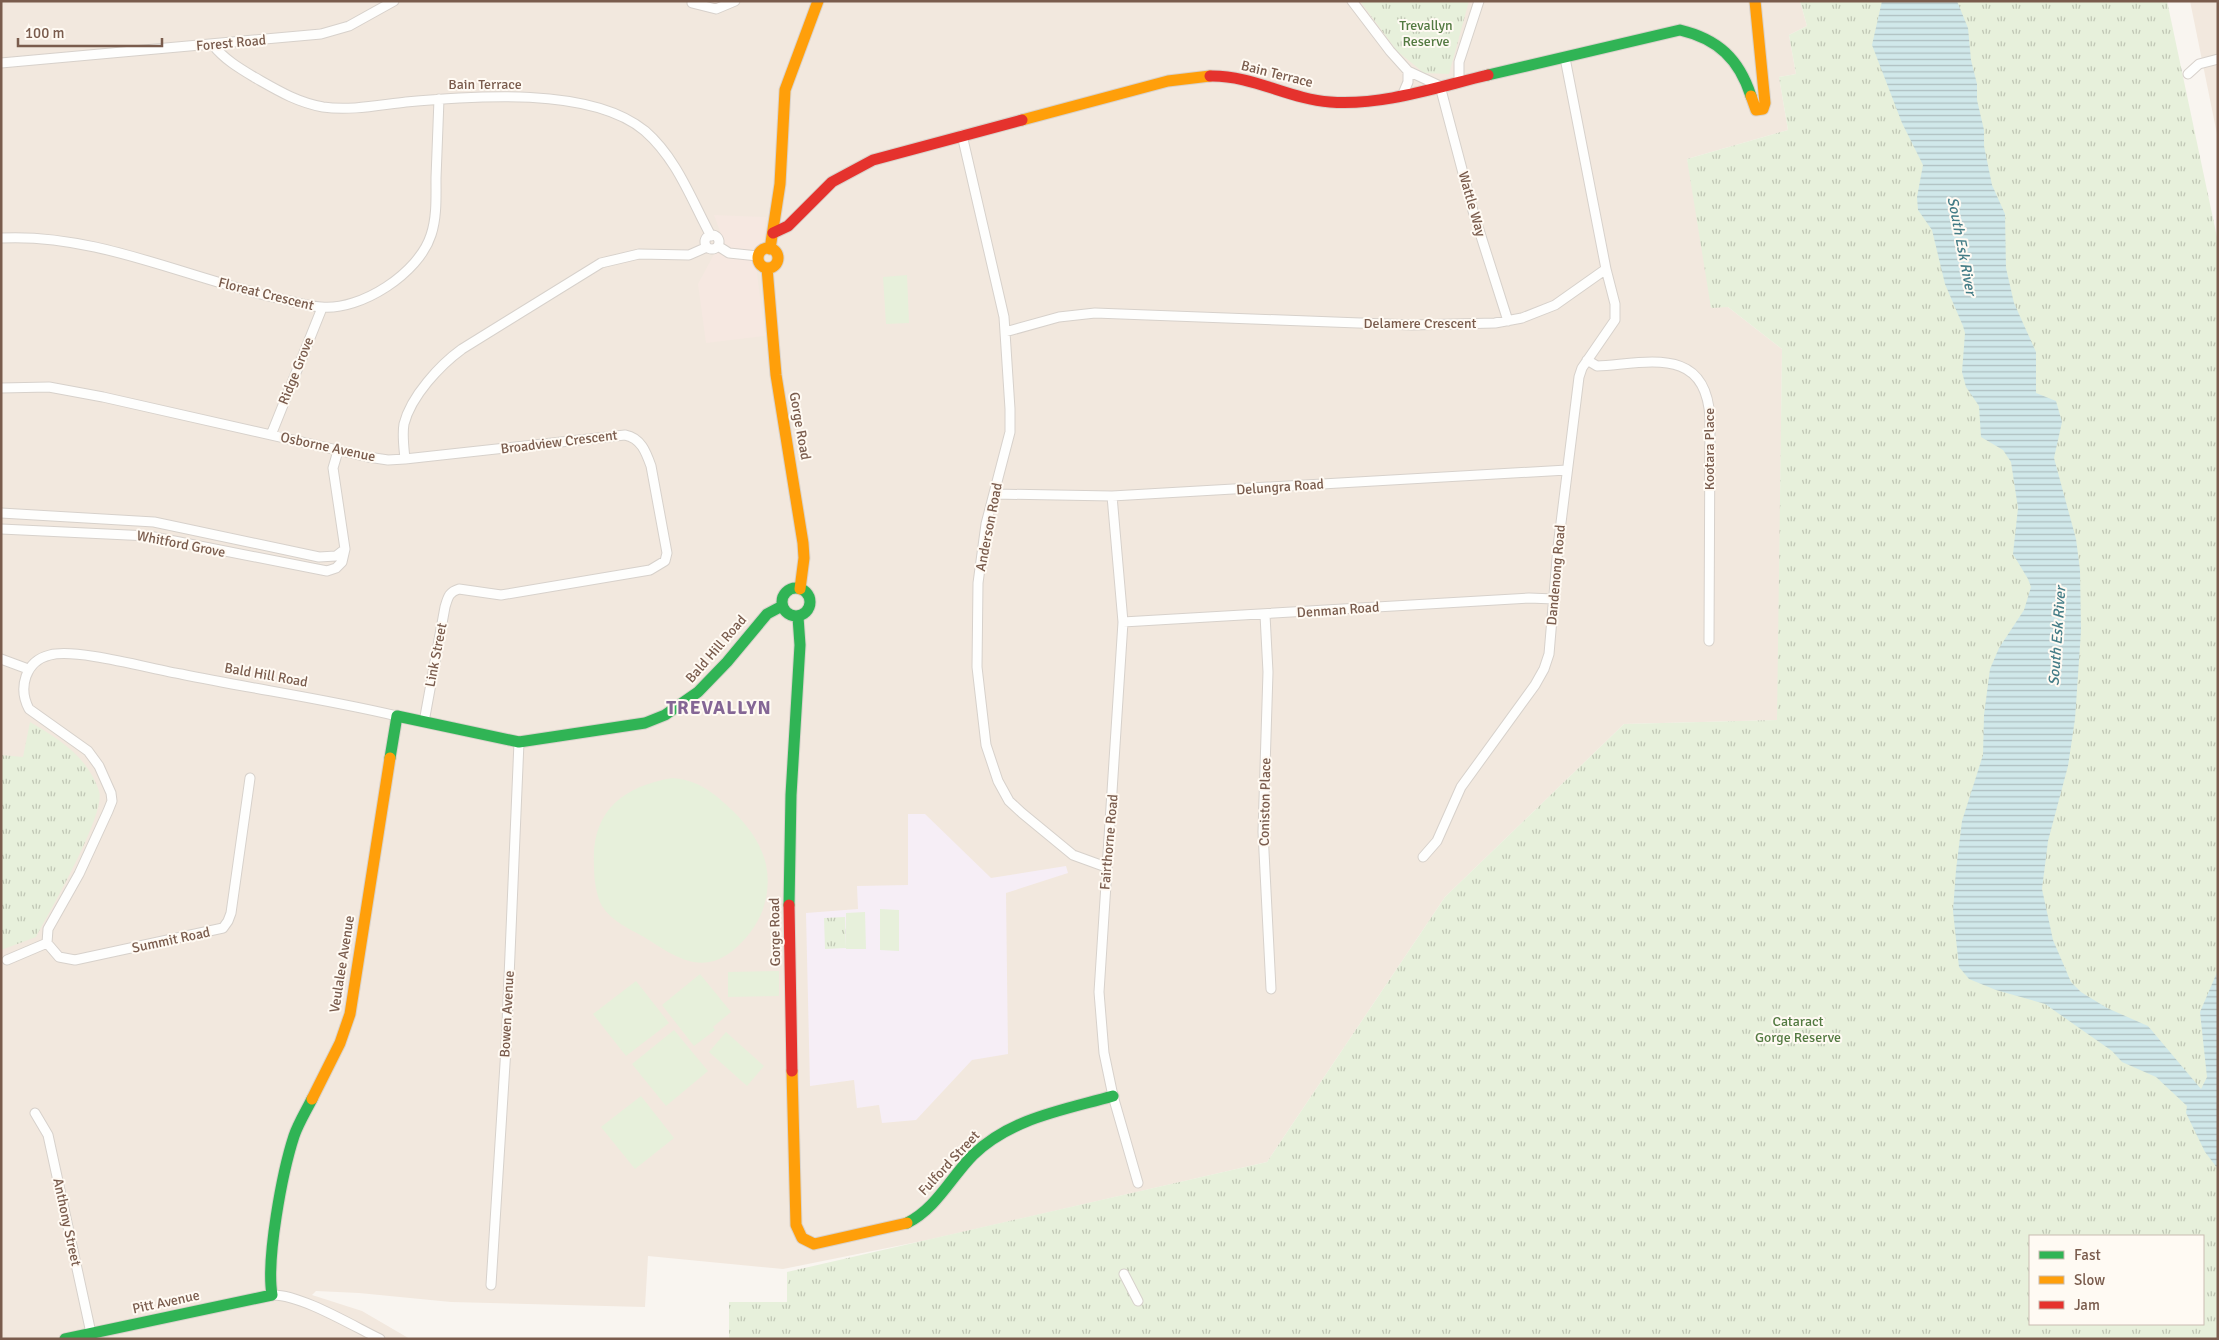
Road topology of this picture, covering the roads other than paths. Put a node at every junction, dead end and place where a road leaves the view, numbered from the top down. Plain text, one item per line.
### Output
1 (394, 1) edge
2 (735, 1) edge
3 (818, 1) edge
4 (1352, 1) edge
5 (1479, 1) edge
6 (1755, 1) edge
7 (693, 2) edge
8 (213, 45) junction
9 (1565, 58) junction
10 (2218, 60) edge
11 (1, 63) edge
12 (1408, 71) junction
13 (2188, 74) dead end
14 (1459, 80) junction
15 (1440, 86) junction
16 (1402, 96) junction
17 (439, 99) junction
18 (962, 135) junction
19 (773, 233) junction
20 (711, 236) junction
21 (1, 238) edge
22 (718, 246) junction
23 (708, 247) junction
24 (770, 249) junction
25 (758, 256) junction
26 (767, 268) junction
27 (1606, 269) junction
28 (322, 308) junction
29 (1508, 321) junction
30 (1005, 332) junction
31 (1587, 360) junction
32 (1, 388) edge
33 (271, 435) junction
34 (338, 451) junction
35 (405, 459) junction
36 (1567, 470) junction
37 (994, 494) junction
38 (1112, 496) junction
39 (1, 513) edge
40 (1, 529) edge
41 (345, 548) junction
42 (800, 589) junction
43 (453, 591) joint
44 (1554, 599) junction
45 (782, 606) junction
46 (1265, 615) junction
47 (798, 616) junction
48 (1123, 622) junction
49 (1709, 641) dead end
50 (1, 659) edge
51 (28, 669) junction
52 (397, 716) junction
53 (424, 722) junction
54 (520, 742) junction
55 (250, 778) dead end
56 (1423, 857) dead end
57 (1106, 867) junction
58 (47, 943) junction
59 (7, 960) dead end
60 (1271, 989) dead end
61 (1113, 1096) junction
62 (35, 1113) dead end
63 (1138, 1183) dead end
64 (808, 1243) joint
65 (1124, 1274) dead end
66 (491, 1285) dead end
67 (272, 1295) junction
68 (1138, 1301) dead end
69 (91, 1333) junction
70 (65, 1339) edge
71 (380, 1339) edge

1 - 8 street, Forest Road
2 - 7 street
3 - 19 street
4 - 12 street
5 - 14 street
6 - 9 street, Bain Terrace
8 - 11 street, Forest Road
8 - 17 street, Bain Terrace
9 - 14 street, Bain Terrace
9 - 27 street
10 - 13 street
12 - 15 street
12 - 16 street
14 - 15 street, Bain Terrace
15 - 16 street, Bain Terrace
15 - 29 street, Wattle Way
16 - 18 street, Bain Terrace
17 - 20 street, Bain Terrace
17 - 28 street, Floreat Crescent
18 - 19 street, Bain Terrace
18 - 30 street, Anderson Road
19 - 24 street
20 - 22 street
20 - 23 street
21 - 28 street, Floreat Crescent
22 - 23 street
22 - 25 street
23 - 35 street
24 - 25 street
24 - 26 street
25 - 26 street
26 - 42 street, Gorge Road
27 - 29 street, Delamere Crescent
27 - 31 street, Dandenong Road
28 - 33 street, Ridge Grove
29 - 30 street, Delamere Crescent
30 - 37 street, Anderson Road
31 - 36 street, Dandenong Road
31 - 49 street, Kootara Place
32 - 33 street, Osborne Avenue
33 - 34 street, Osborne Avenue
34 - 35 street, Osborne Avenue
34 - 41 street
35 - 43 street, Broadview Crescent
36 - 38 street, Delungra Road
36 - 44 street, Dandenong Road
37 - 38 street, Delungra Road
37 - 57 street, Anderson Road
38 - 48 street, Fairthorne Road
39 - 41 street, Whitford Grove
40 - 41 street, Whitford Grove
42 - 45 street
42 - 47 street
43 - 53 street, Link Street
44 - 46 street, Denman Road
44 - 56 street, Dandenong Road
45 - 47 street
45 - 54 street, Bald Hill Road
46 - 48 street, Denman Road
46 - 60 street, Coniston Place
47 - 64 street, Gorge Road
48 - 57 street, Fairthorne Road
50 - 51 street
51 - 52 street, Bald Hill Road
51 - 58 street
52 - 53 street, Bald Hill Road
52 - 67 street, Veulalee Avenue
53 - 54 street, Bald Hill Road
54 - 66 street, Bowen Avenue
55 - 58 street, Summit Road
57 - 61 street, Fairthorne Road
58 - 59 street
61 - 63 street, Fairthorne Road
61 - 64 street, Fulford Street
62 - 69 street, Anthony Street
65 - 68 street
67 - 69 street, Pitt Avenue
67 - 71 street
69 - 70 street, Pitt Avenue

